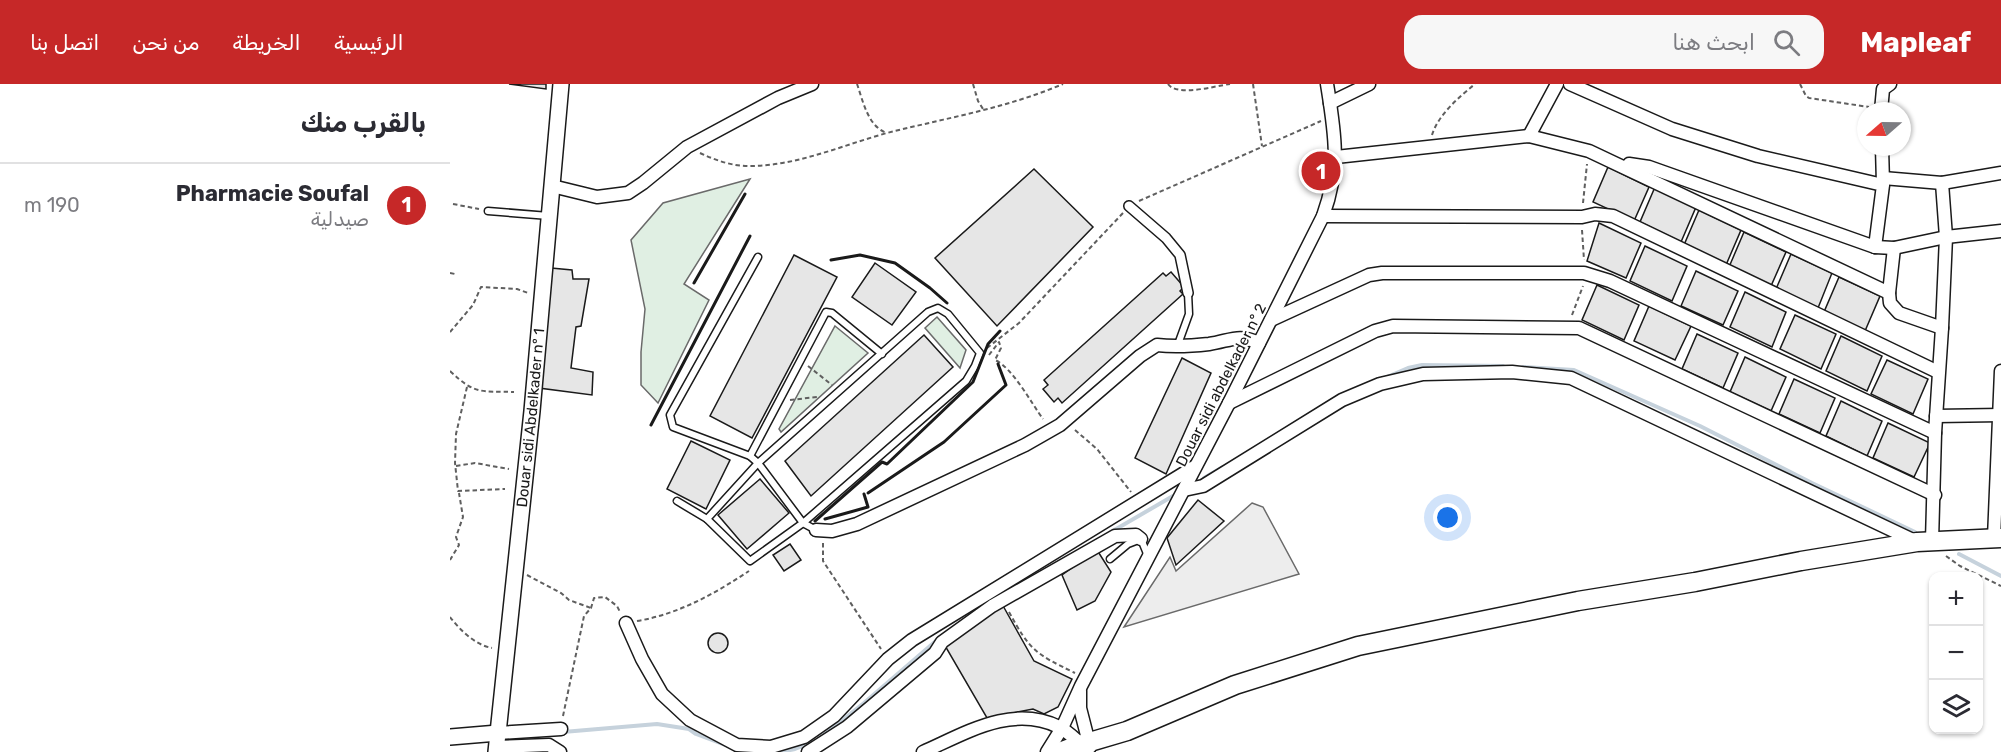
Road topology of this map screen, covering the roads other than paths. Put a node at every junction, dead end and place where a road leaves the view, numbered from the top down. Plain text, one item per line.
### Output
1 (561, 84) edge
2 (812, 84) edge
3 (1327, 84) edge
4 (1369, 84) edge
5 (1557, 84) edge
6 (1570, 84) edge
7 (1890, 84) edge
8 (1881, 102) edge
9 (1330, 103) junction
10 (1529, 136) junction
11 (1336, 156) junction
12 (1882, 156) edge
13 (1616, 162) junction
14 (2001, 173) edge
15 (1883, 181) junction
16 (1942, 183) junction
17 (552, 186) junction
18 (1129, 206) dead end
19 (488, 211) road end
20 (549, 216) junction
21 (1323, 216) junction
22 (2001, 231) edge
23 (1946, 237) junction
24 (1875, 247) junction
25 (1894, 248) junction
26 (758, 257) dead end
27 (1188, 293) joint
28 (1889, 293) junction
29 (1271, 320) junction
30 (1942, 328) junction
31 (1259, 343) junction
32 (1176, 348) junction
33 (882, 354) junction
34 (2001, 371) edge
35 (1938, 372) junction
36 (1229, 403) junction
37 (2000, 415) edge
38 (1936, 416) junction
39 (1935, 433) junction
40 (750, 456) junction
41 (758, 463) junction
42 (1195, 466) junction
43 (1184, 490) junction
44 (1935, 495) junction
45 (677, 501) dead end
46 (707, 519) junction
47 (803, 523) junction
48 (819, 530) joint
49 (1998, 538) edge
50 (1141, 539) junction
51 (1925, 541) junction
52 (1149, 557) junction
53 (1110, 559) dead end
54 (626, 623) road end
55 (1081, 680) junction
56 (1062, 728) junction
57 (561, 729) road end
58 (450, 737) edge
59 (497, 744) edge
60 (1080, 748) edge
61 (560, 752) edge
62 (808, 752) edge
63 (923, 752) edge
64 (1047, 752) edge

1 - 17 street, Douar sidi Abdelkader n° 1
2 - 17 street
3 - 9 street, Douar sidi abdelkader n° 2
4 - 9 street
5 - 10 street
6 - 15 street
7 - 8 street
9 - 11 street, Douar sidi abdelkader n° 2
10 - 11 street
10 - 13 street
11 - 21 street, Douar sidi abdelkader n° 2
12 - 15 street
13 - 24 street
13 - 28 street
14 - 16 street
15 - 16 street
15 - 24 street
16 - 23 street
17 - 20 street, Douar sidi Abdelkader n° 1
18 - 27 street
19 - 20 lane
20 - 59 street, Douar sidi Abdelkader n° 1
21 - 29 street, Douar sidi abdelkader n° 2
21 - 35 street
22 - 23 street
23 - 25 street
23 - 30 street
24 - 25 street
25 - 28 street
26 - 40 lane
27 - 32 lane
28 - 30 street
29 - 31 street, Douar sidi abdelkader n° 2
29 - 39 street
30 - 35 street
31 - 32 street
31 - 36 street, Douar sidi abdelkader n° 2
32 - 48 street
33 - 40 lane
33 - 41 lane
33 - 47 lane
34 - 37 street
35 - 38 street
36 - 42 street, Douar sidi abdelkader n° 2
36 - 44 street
37 - 38 street
37 - 49 street
38 - 39 street
39 - 44 street
40 - 41 lane
41 - 46 lane
41 - 47 lane
42 - 43 street, Douar sidi abdelkader n° 2
42 - 54 street
43 - 51 street
43 - 52 street, Douar sidi abdelkader n° 2
44 - 51 street
45 - 46 lane
46 - 47 lane
47 - 48 lane
49 - 51 main road
50 - 52 lane
50 - 53 lane
50 - 62 street
51 - 60 main road
52 - 55 street, Douar sidi abdelkader n° 2
55 - 56 street, Douar sidi abdelkader n° 2
55 - 60 street, Douar sidi abdelkader n° 2
56 - 60 street
56 - 63 street
56 - 64 street, Douar sidi abdelkader n° 2
57 - 59 street
58 - 59 street
59 - 61 street

